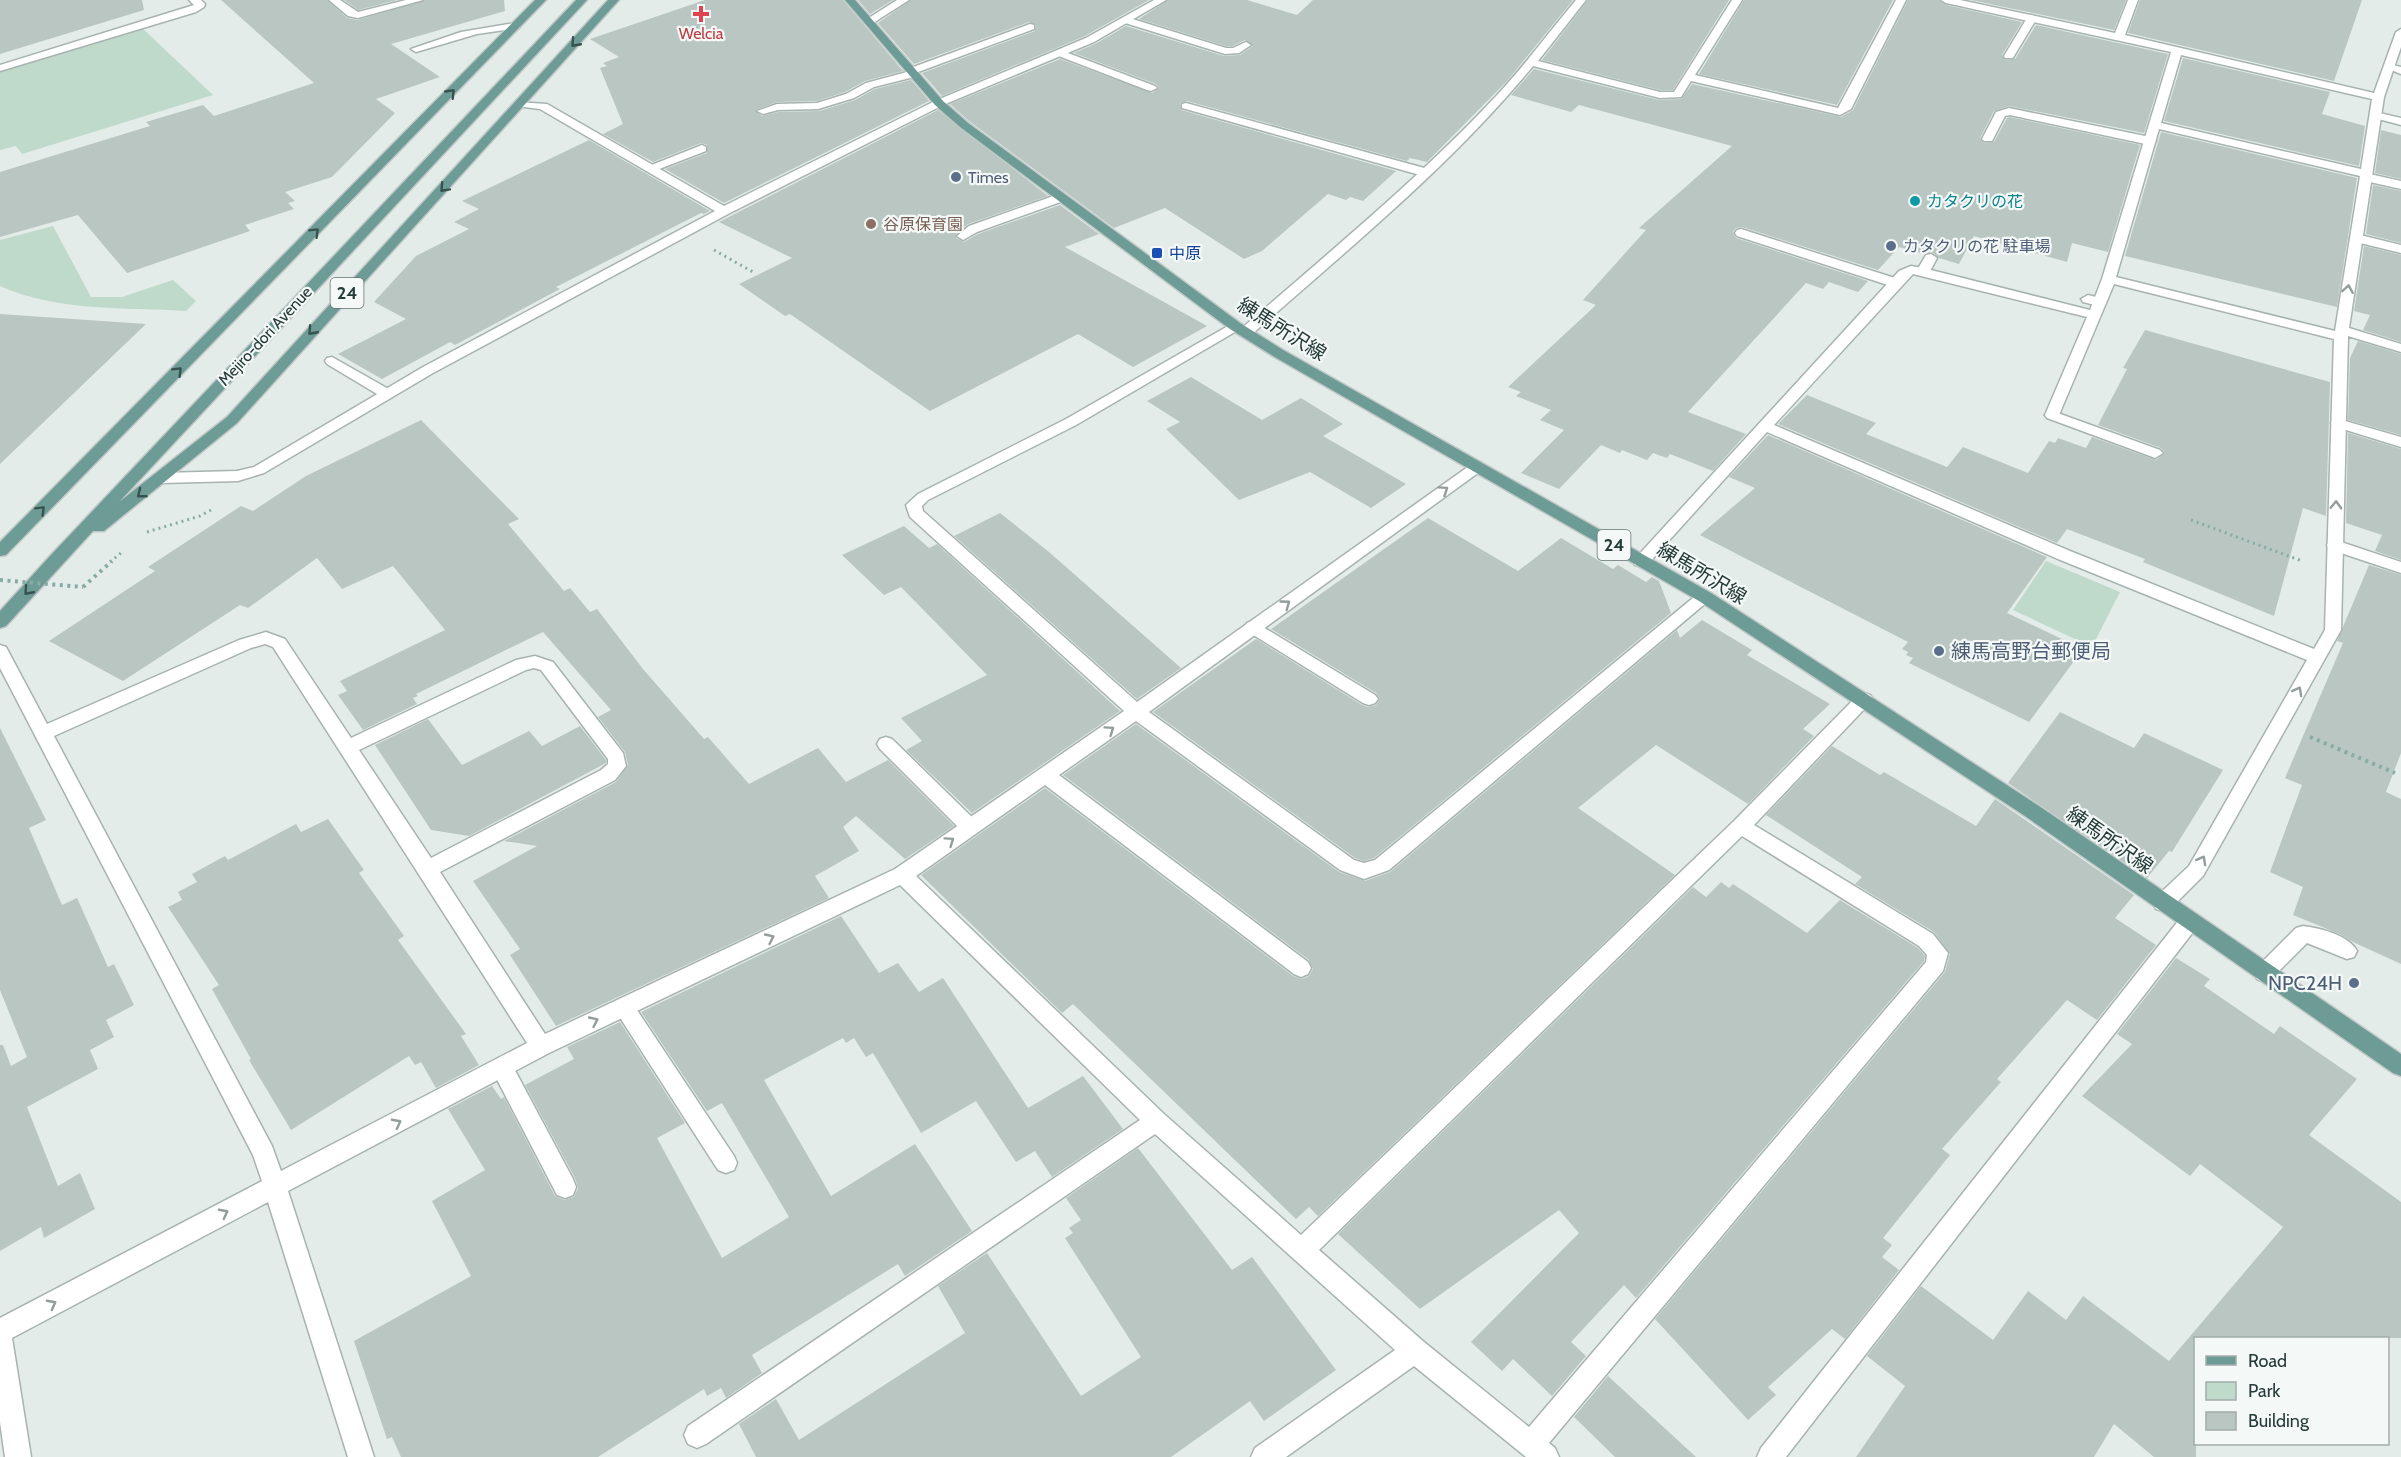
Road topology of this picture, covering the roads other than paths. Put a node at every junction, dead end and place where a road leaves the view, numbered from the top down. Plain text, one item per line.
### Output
1 (194, 0) edge
2 (334, 0) edge
3 (418, 0) edge
4 (541, 0) edge
5 (582, 0) edge
6 (614, 0) edge
7 (850, 0) edge
8 (904, 0) edge
9 (1161, 0) edge
10 (1581, 0) edge
11 (1737, 0) edge
12 (1901, 0) edge
13 (1946, 0) edge
14 (2133, 0) edge
15 (2032, 18) junction
16 (1126, 20) junction
17 (869, 21) junction
18 (516, 26) junction
19 (1030, 27) dead end
20 (2400, 33) edge
21 (2119, 37) junction
22 (1246, 45) dead end
23 (416, 49) dead end
24 (2177, 51) junction
25 (1060, 52) junction
26 (2009, 56) dead end
27 (1529, 62) junction
28 (0, 68) edge
29 (2395, 69) edge
30 (913, 73) junction
31 (1688, 77) junction
32 (1151, 88) dead end
33 (2378, 97) junction
34 (939, 103) junction
35 (520, 104) junction
36 (1186, 106) dead end
37 (763, 111) dead end
38 (2375, 115) junction
39 (2401, 122) edge
40 (2156, 125) junction
41 (1988, 139) dead end
42 (2150, 141) junction
43 (702, 149) dead end
44 (650, 168) junction
45 (1424, 172) junction
46 (2365, 176) junction
47 (2401, 185) edge
48 (1062, 197) junction
49 (724, 211) junction
50 (1741, 232) dead end
51 (963, 236) dead end
52 (2356, 238) junction
53 (2401, 249) edge
54 (1931, 258) dead end
55 (1923, 272) junction
56 (2109, 279) junction
57 (1896, 283) junction
58 (2094, 306) junction
59 (1241, 329) junction
60 (2341, 333) junction
61 (2401, 348) edge
62 (332, 361) dead end
63 (387, 394) junction
64 (2338, 423) junction
65 (1765, 426) junction
66 (2401, 442) edge
67 (2155, 453) dead end
68 (1477, 467) junction
69 (162, 478) junction
70 (2335, 545) junction
71 (0, 551) edge
72 (56, 560) junction
73 (1641, 561) junction
74 (2401, 568) edge
75 (1705, 597) junction
76 (0, 622) edge
77 (1253, 627) junction
78 (0, 651) edge
79 (2317, 657) junction
80 (1369, 699) dead end
81 (1864, 699) junction
82 (1136, 712) junction
83 (43, 733) junction
84 (886, 744) dead end
85 (348, 747) junction
86 (1045, 775) junction
87 (1742, 826) junction
88 (970, 827) junction
89 (428, 869) junction
90 (902, 875) junction
91 (2163, 903) junction
92 (2190, 921) junction
93 (2347, 951) dead end
94 (1301, 968) dead end
95 (2264, 973) junction
96 (624, 1007) junction
97 (541, 1046) junction
98 (2401, 1066) edge
99 (502, 1068) junction
100 (1156, 1121) junction
101 (726, 1163) dead end
102 (273, 1187) junction
103 (565, 1187) dead end
104 (1301, 1251) junction
105 (0, 1331) edge
106 (0, 1337) edge
107 (1415, 1351) junction
108 (697, 1435) dead end
109 (1539, 1451) edge
110 (18, 1457) edge
111 (361, 1457) edge
112 (1264, 1457) edge
113 (1770, 1457) edge

1 - 28 street
2 - 3 street
4 - 18 main road, Mejiro-dori Avenue
5 - 72 main road, Mejiro-dori Avenue / 24
6 -> 35 main road, 24
7 - 17 main road, 練馬所沢線 / 24
8 - 17 street
9 - 16 street
10 - 27 street
11 - 31 street
12 - 31 street
13 - 15 street
14 - 21 street
15 - 21 street
15 - 26 street
16 - 22 street
16 - 25 street
17 - 30 main road, 練馬所沢線 / 24
18 - 23 street
71 -> 18 main road, Mejiro-dori Avenue
19 - 30 street
20 - 29 street
21 - 24 street
24 - 33 street
24 - 40 street
25 - 32 street
25 - 34 street
27 - 31 street
27 - 45 street
29 - 33 street
30 - 34 main road, 練馬所沢線 / 24
30 - 37 street
33 - 38 street
34 - 48 main road, 練馬所沢線 / 24
34 - 49 street
35 - 44 street
35 -> 69 main road, 24
36 - 45 street
38 - 39 street
38 - 46 street
40 - 42 street
40 - 46 street
41 - 42 street
42 - 56 street
43 - 44 street
44 - 49 street
45 - 59 street
46 - 47 street
46 - 52 street
48 - 51 street
48 - 59 main road, 練馬所沢線 / 24
49 - 63 street
50 - 57 street
52 - 53 street
60 -> 52 street
54 - 55 street
55 - 57 street
55 - 58 street
56 - 58 street
56 - 60 street
57 - 65 street
58 - 67 street
59 - 68 main road, 練馬所沢線 / 24
59 - 82 street
60 - 61 street
60 - 64 street
62 - 63 street
63 - 69 street
64 - 66 street
70 -> 64 street
65 - 73 street
65 - 79 street
68 - 73 main road, 練馬所沢線 / 24
77 -> 68 street
69 -> 72 main road, 24
70 - 74 street
70 - 79 street
72 -> 76 main road, Mejiro-dori Avenue / 24
73 - 75 main road, 練馬所沢線 / 24
75 - 81 main road, 練馬所沢線 / 24
75 - 82 street
77 - 80 street
77 - 82 street
78 - 83 street
91 -> 79 street
81 - 87 street
81 - 91 main road, 練馬所沢線 / 24
86 -> 82 street
83 - 85 street
83 - 102 street
84 - 88 street
85 - 89 street
85 - 89 street
86 - 88 street
86 - 94 street
87 - 104 street
87 - 109 street
90 -> 88 street
89 - 97 street
96 -> 90 street
90 - 100 street
91 - 92 main road, 練馬所沢線 / 24
92 - 95 main road, 練馬所沢線 / 24
92 - 113 street
93 - 95 street
95 - 98 main road, 練馬所沢線 / 24
97 -> 96 street
96 - 101 street
97 - 99 street
102 -> 99 street
99 - 103 street
100 - 104 street
100 - 108 street
105 -> 102 street
102 - 111 street
104 - 107 street
106 - 110 street
107 - 109 street
107 - 112 street

